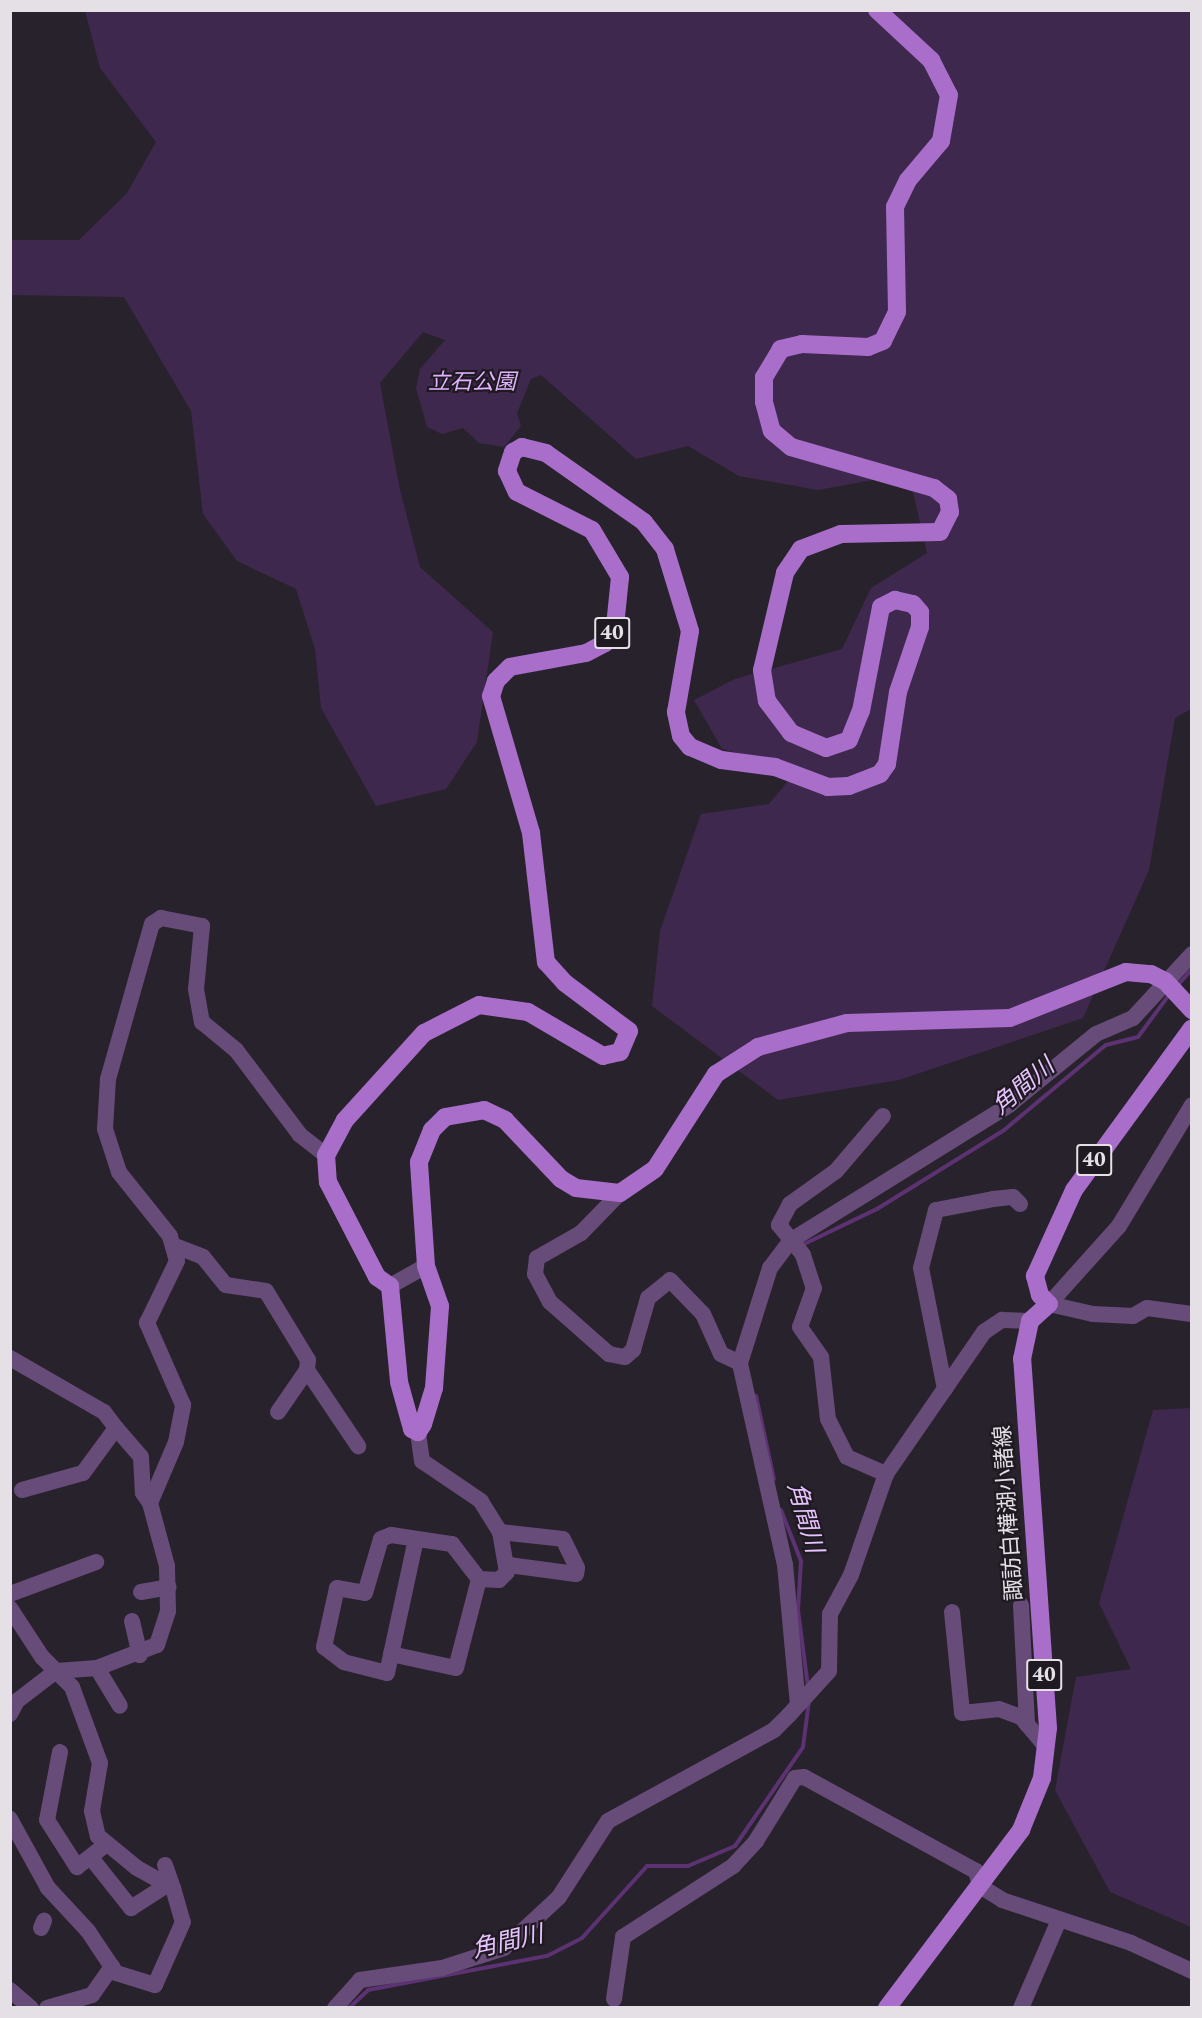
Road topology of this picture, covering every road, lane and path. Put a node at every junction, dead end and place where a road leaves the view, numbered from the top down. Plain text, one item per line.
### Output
1 (877, 10) edge
2 (1191, 954) edge
3 (1165, 981) junction
4 (1187, 1002) edge
5 (1191, 1028) edge
6 (1191, 1105) edge
7 (883, 1116) dead end
8 (326, 1155) junction
9 (620, 1193) junction
10 (1020, 1204) dead end
11 (175, 1246) junction
12 (794, 1246) junction
13 (426, 1266) junction
14 (390, 1286) junction
15 (1049, 1304) junction
16 (1191, 1314) edge
17 (1030, 1321) junction
18 (10, 1358) edge
19 (740, 1363) junction
20 (307, 1370) junction
21 (945, 1389) junction
22 (278, 1412) dead end
23 (116, 1428) junction
24 (418, 1432) junction
25 (358, 1446) dead end
26 (886, 1474) junction
27 (22, 1490) dead end
28 (150, 1503) junction
29 (500, 1532) junction
30 (416, 1539) junction
31 (96, 1562) dead end
32 (509, 1565) junction
33 (479, 1579) junction
34 (169, 1587) junction
35 (141, 1592) dead end
36 (10, 1594) edge
37 (1021, 1605) dead end
38 (10, 1608) edge
39 (951, 1612) dead end
40 (132, 1622) dead end
41 (391, 1654) junction
42 (140, 1655) junction
43 (97, 1668) junction
44 (56, 1671) junction
45 (800, 1702) junction
46 (13, 1706) edge
47 (120, 1706) dead end
48 (1027, 1725) junction
49 (1045, 1746) junction
50 (60, 1752) dead end
51 (10, 1819) edge
52 (105, 1845) junction
53 (92, 1859) junction
54 (165, 1865) dead end
55 (170, 1886) junction
56 (980, 1886) junction
57 (1059, 1920) junction
58 (112, 1966) junction
59 (1191, 1971) edge
60 (10, 1990) edge
61 (614, 1999) dead end
62 (32, 2007) edge
63 (47, 2007) edge
64 (335, 2007) edge
65 (887, 2007) edge
66 (1021, 2007) edge

1 - 8 main road, 40
2 - 3 street
3 - 4 main road
3 - 9 main road
3 - 12 street
5 - 15 main road, 40
6 - 15 street
7 - 12 street
8 - 11 street
8 - 14 main road
9 - 13 main road
9 - 19 street
10 - 21 street
11 - 20 street
11 - 28 street
12 - 19 street
12 - 26 street
13 - 14 street
13 - 24 main road
14 - 24 main road
15 - 16 street
15 - 17 main road
17 - 21 street
17 - 49 main road, 諏訪白樺湖小諸線 / 40
18 - 23 street
19 - 45 street
20 - 22 street
20 - 25 street
21 - 26 street
23 - 27 street
23 - 28 street
24 - 29 street
26 - 45 street
28 - 34 street
29 - 32 street
29 - 32 street
30 - 33 street
30 - 41 street
30 - 41 street
31 - 36 street
32 - 33 street
33 - 41 street
34 - 35 street
34 - 42 street
37 - 48 street
38 - 44 street
39 - 48 street
40 - 42 street
42 - 43 street
43 - 44 street
43 - 47 street
44 - 46 street
44 - 52 street
45 - 64 street
48 - 49 street
49 - 56 main road, 諏訪白樺湖小諸線 / 40
50 - 53 street
51 - 58 street
52 - 53 street
52 - 55 street
53 - 55 street
54 - 55 street
55 - 58 street
56 - 57 street
56 - 61 street
56 - 65 main road, 諏訪白樺湖小諸線 / 40
57 - 59 street
57 - 66 street
58 - 63 street
60 - 62 street

